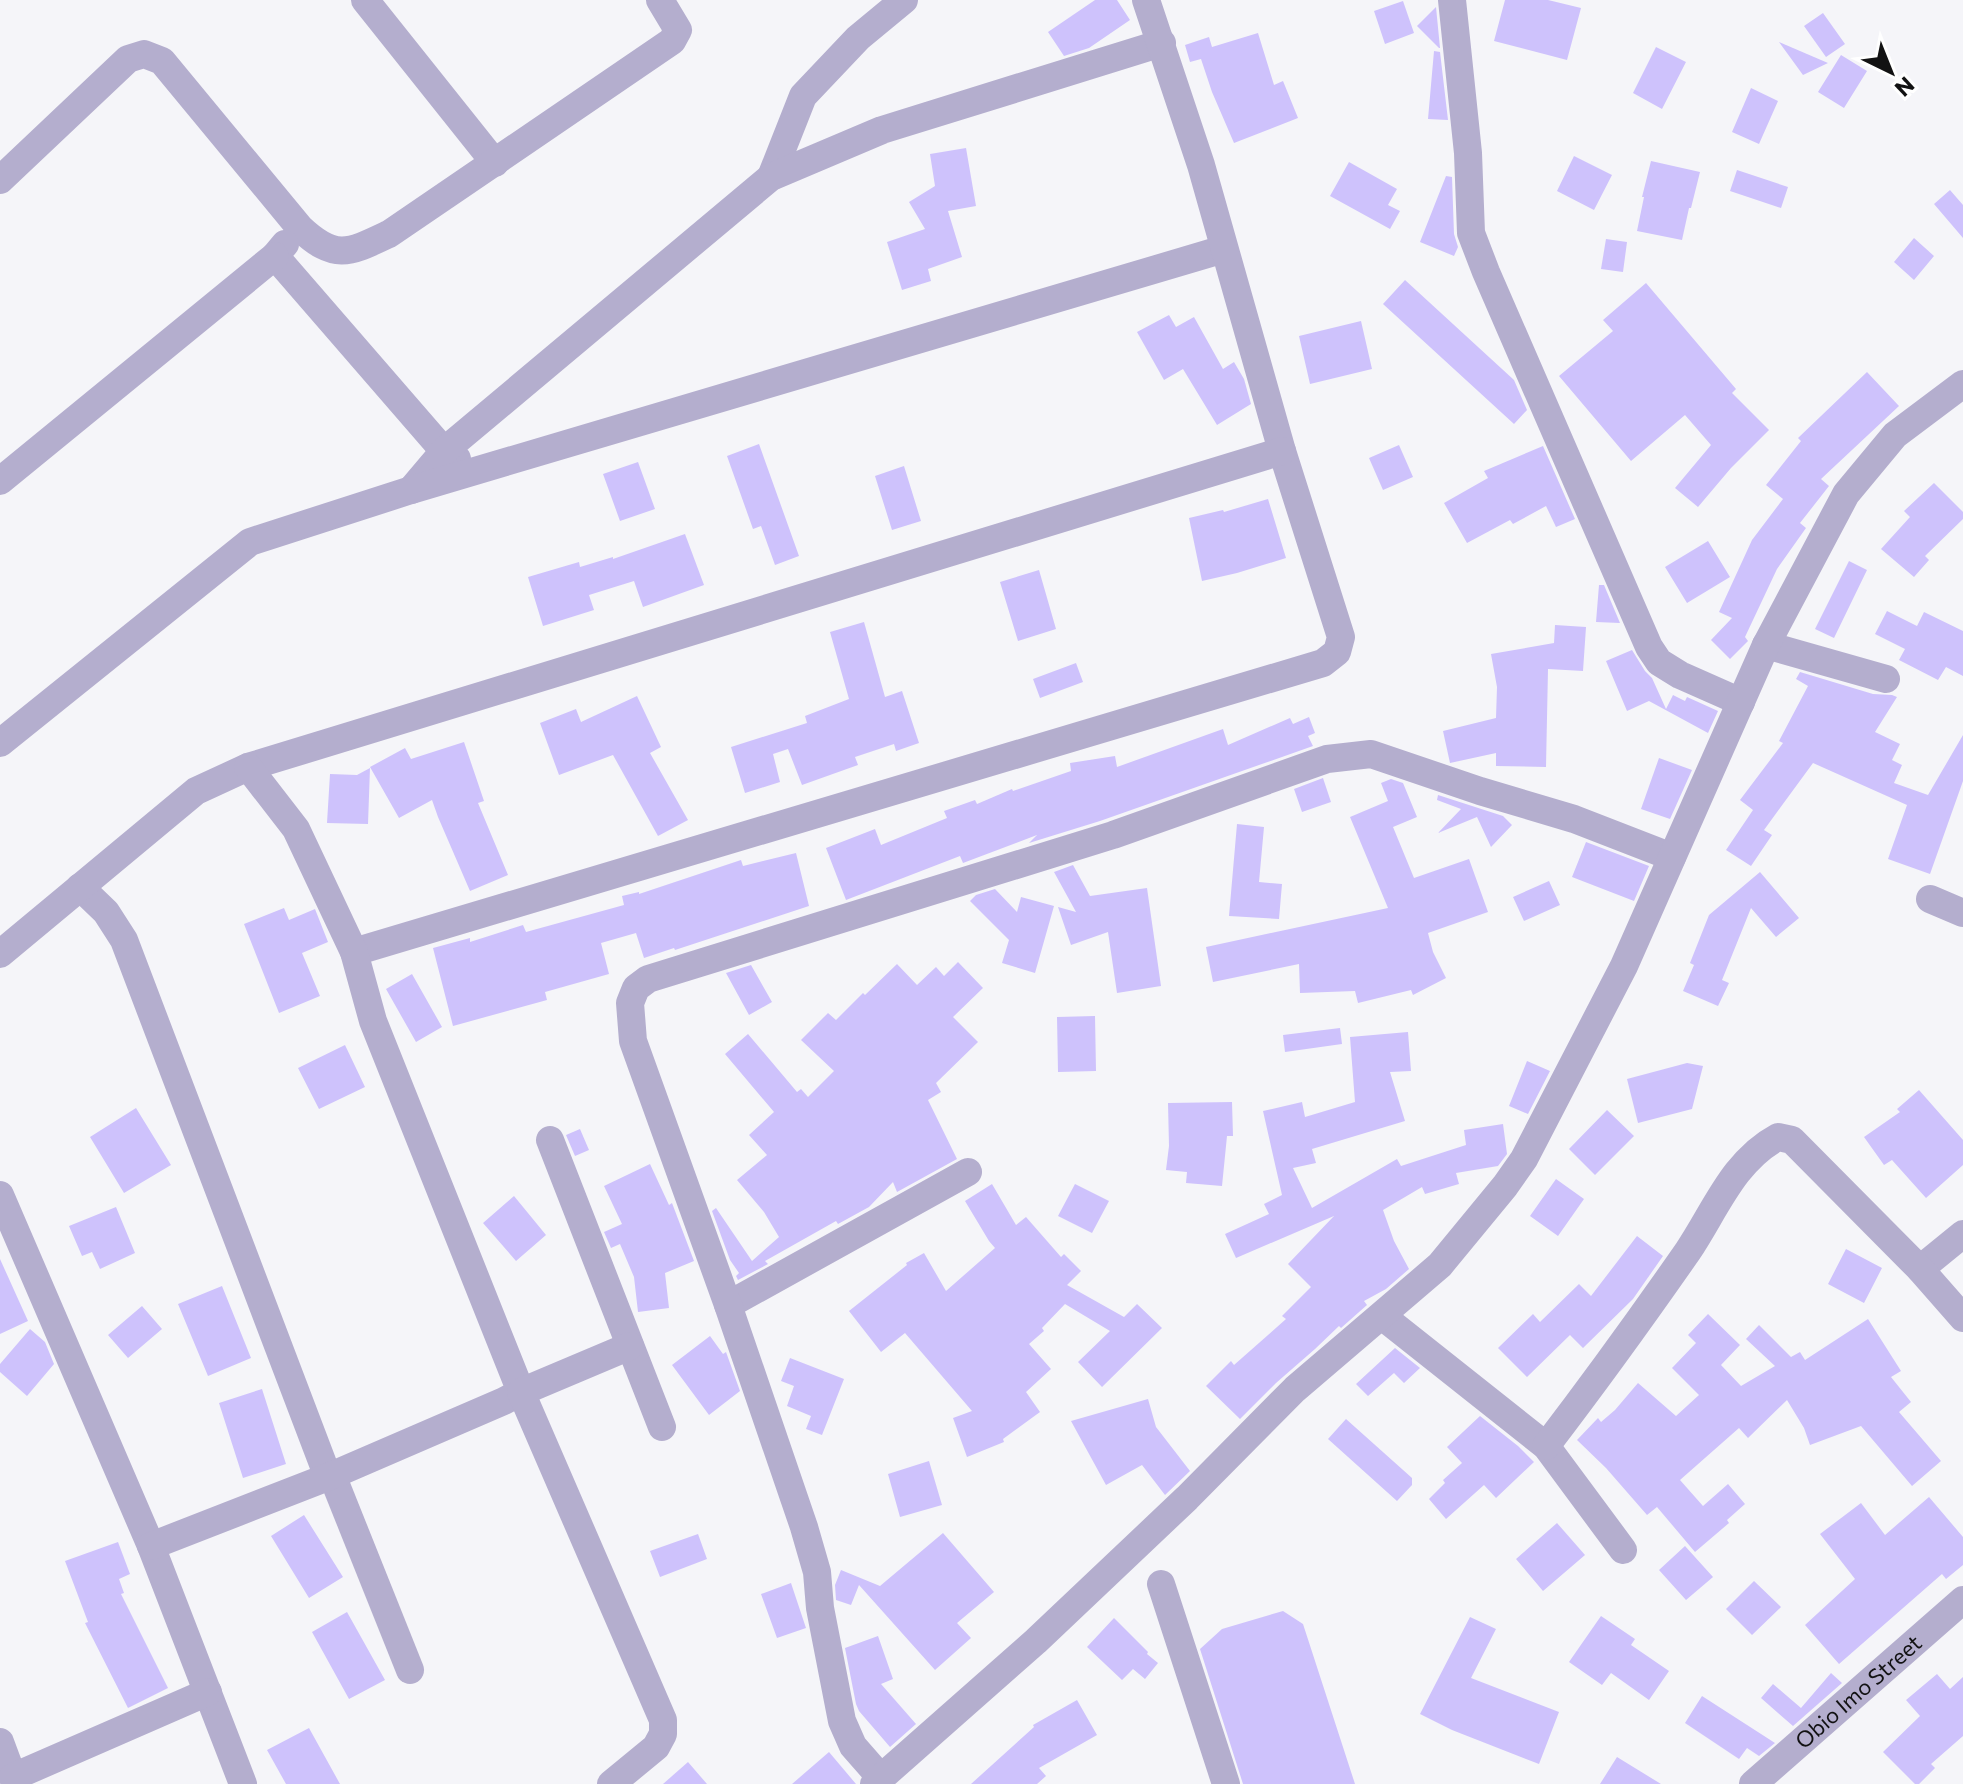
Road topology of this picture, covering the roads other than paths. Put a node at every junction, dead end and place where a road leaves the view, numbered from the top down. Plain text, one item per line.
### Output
1 (365, 0) edge
2 (660, 0) edge
3 (904, 0) edge
4 (1146, 0) edge
5 (1452, 0) edge
6 (1162, 43) junction
7 (495, 163) junction
8 (771, 177) junction
9 (0, 180) edge
10 (300, 228) junction
11 (1224, 249) junction
12 (275, 256) junction
13 (1963, 384) edge
14 (444, 451) junction
15 (1282, 451) junction
16 (475, 471) junction
17 (0, 481) edge
18 (411, 490) junction
19 (1766, 645) junction
20 (1886, 679) dead end
21 (1741, 702) junction
22 (0, 743) edge
23 (248, 767) junction
24 (1672, 857) junction
25 (80, 887) junction
26 (1930, 899) dead end
27 (1963, 913) edge
28 (354, 952) junction
29 (0, 954) edge
30 (550, 1140) dead end
31 (968, 1172) dead end
32 (0, 1195) edge
33 (1963, 1234) edge
34 (1920, 1269) junction
35 (728, 1305) junction
36 (1382, 1316) junction
37 (1963, 1318) edge
38 (630, 1346) junction
39 (521, 1392) junction
40 (662, 1427) dead end
41 (1546, 1446) junction
42 (330, 1476) junction
43 (151, 1546) junction
44 (1623, 1550) dead end
45 (1161, 1584) dead end
46 (1963, 1600) edge
47 (410, 1670) dead end
48 (208, 1692) junction
49 (0, 1742) edge
50 (14, 1781) edge
51 (878, 1781) edge
52 (243, 1784) edge
53 (611, 1784) edge
54 (1226, 1784) edge
55 (1753, 1784) edge

1 - 7 street
2 - 7 street
3 - 8 street
4 - 6 street
5 - 21 street
6 - 8 street
6 - 11 street
7 - 10 street
8 - 14 street
9 - 10 street
10 - 12 street
11 - 15 street
11 - 16 street
12 - 14 street
12 - 17 street
13 - 19 street
14 - 16 street
14 - 18 street
15 - 23 street
15 - 28 street
16 - 18 street
18 - 22 street
19 - 20 street
19 - 21 street
21 - 24 street
23 - 25 street
23 - 28 street
24 - 35 street
24 - 36 street
25 - 29 street
25 - 42 street
26 - 27 street
28 - 39 street
30 - 38 street
31 - 35 street
32 - 43 street
33 - 34 street
34 - 37 street
34 - 41 street
35 - 51 street
36 - 41 street
36 - 51 street
38 - 39 street
38 - 40 street
39 - 42 street
39 - 53 street
41 - 44 street
42 - 43 street
42 - 47 street
43 - 48 street
45 - 54 street
46 - 55 street, Obio Imo Street
48 - 50 street
48 - 52 street
49 - 50 street

